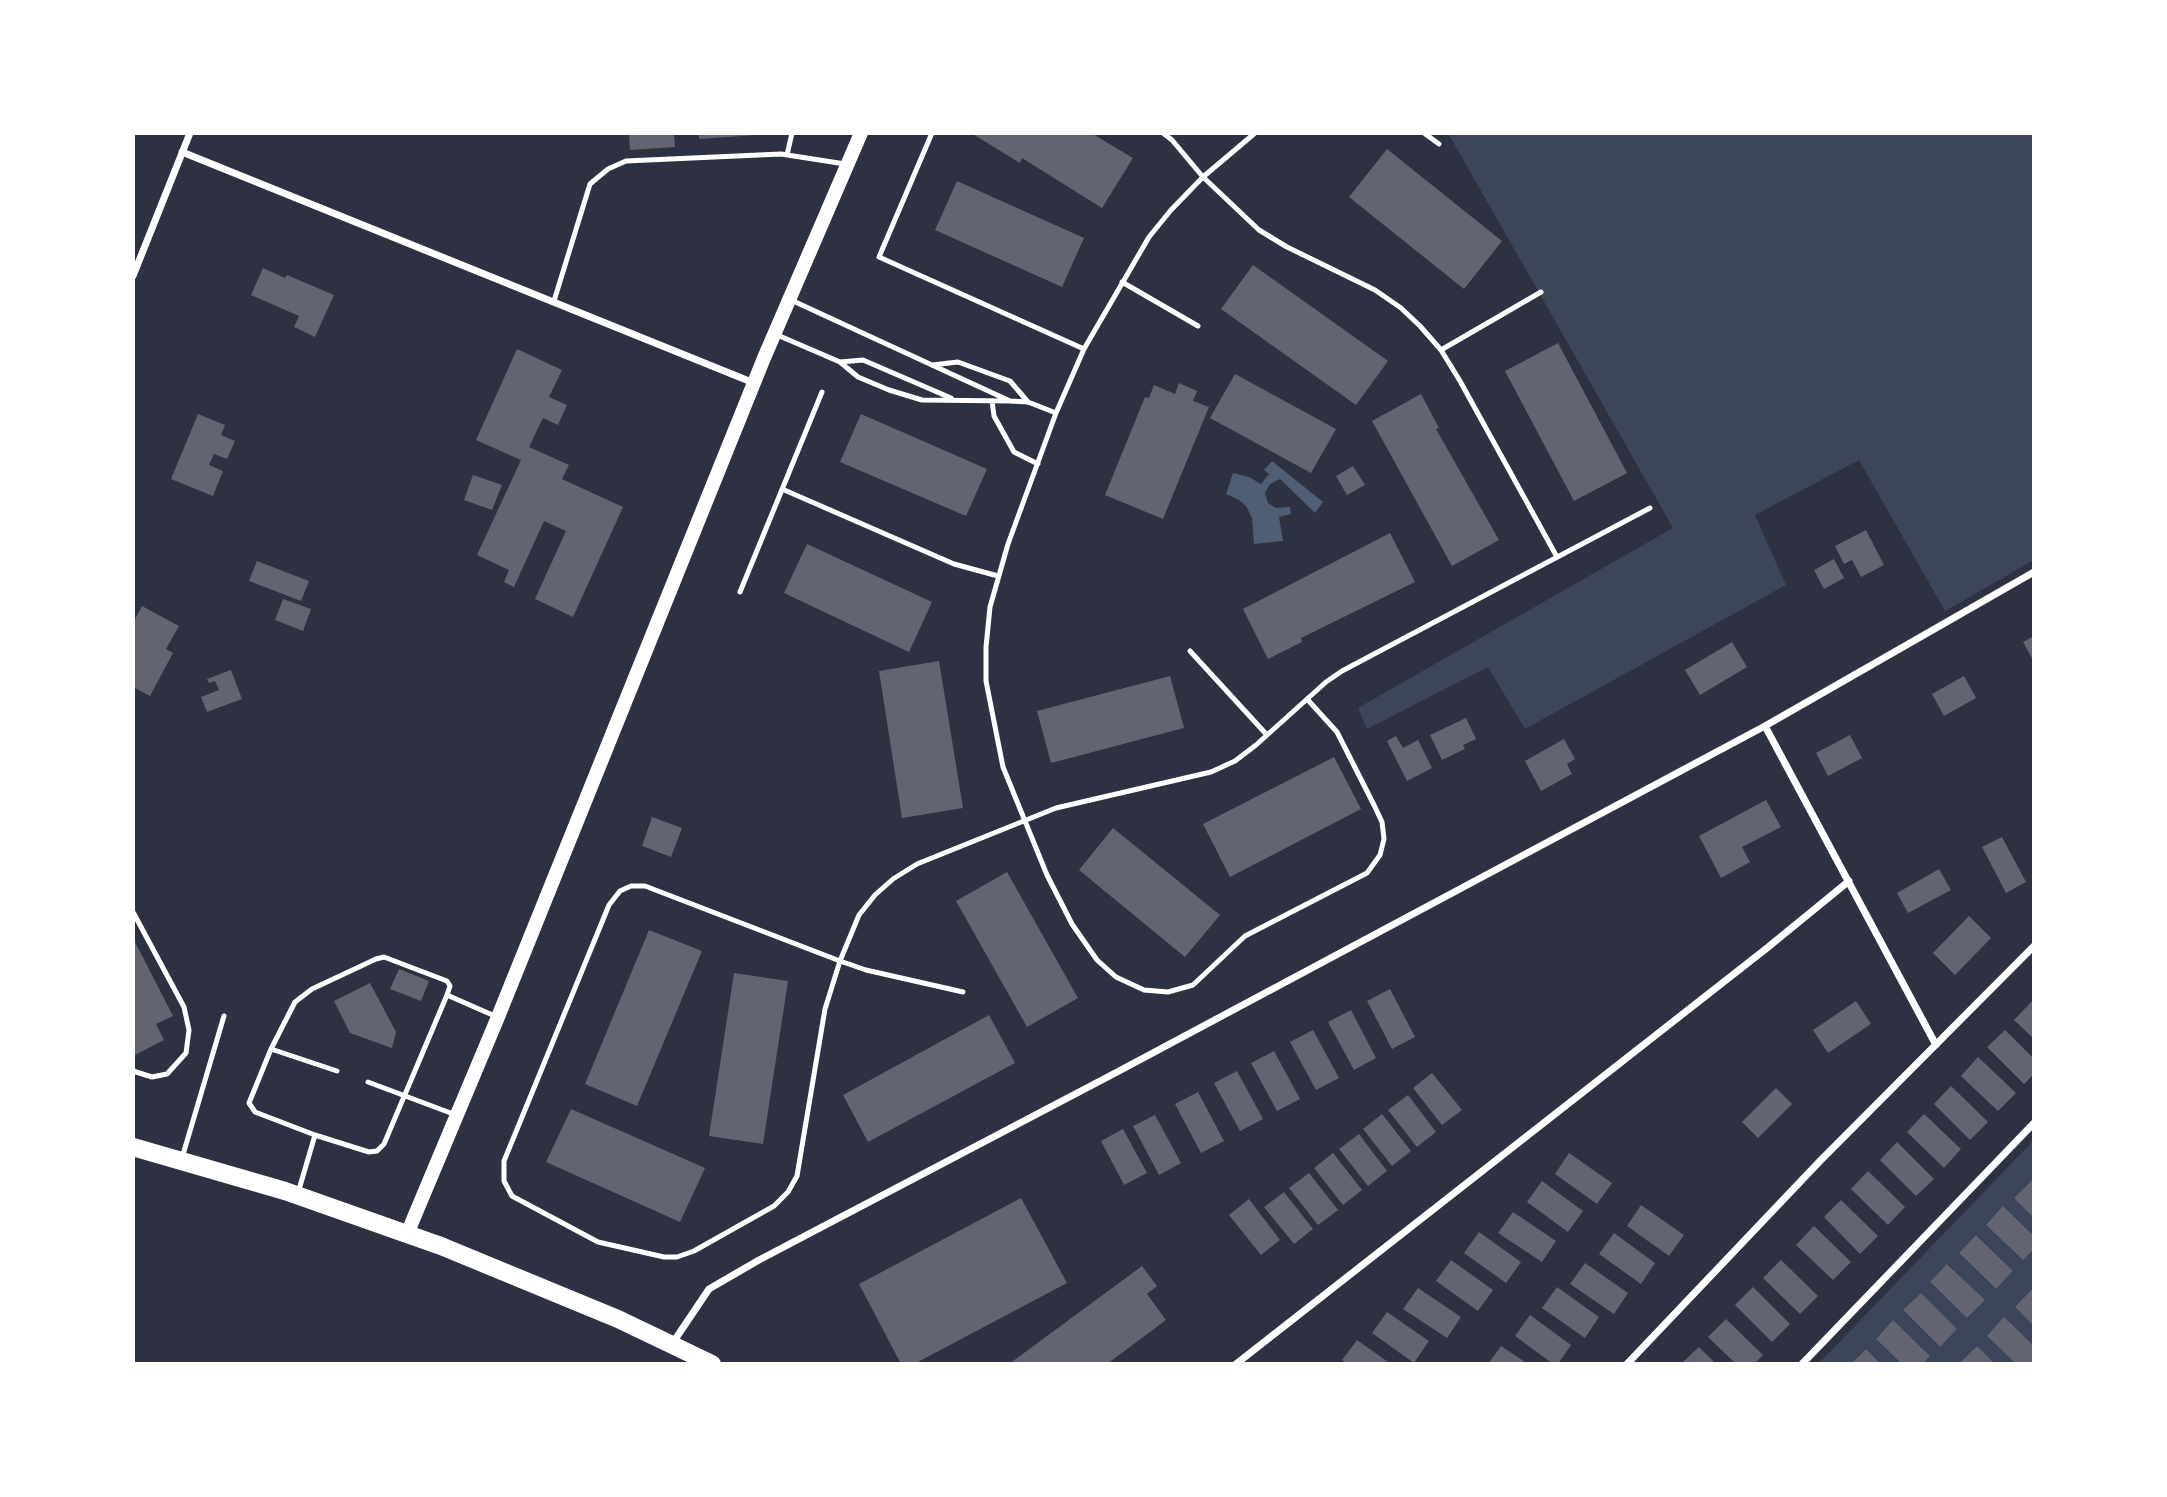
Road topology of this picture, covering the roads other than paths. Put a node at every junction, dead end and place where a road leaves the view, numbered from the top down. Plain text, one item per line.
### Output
1 (190, 133) edge
2 (792, 133) edge
3 (861, 133) edge
4 (932, 133) edge
5 (1163, 133) edge
6 (1255, 133) edge
7 (1424, 133) edge
8 (1439, 144) dead end
9 (182, 152) junction
10 (787, 155) junction
11 (848, 164) junction
12 (1203, 177) junction
13 (133, 276) edge
14 (1122, 282) junction
15 (1541, 292) dead end
16 (789, 300) junction
17 (554, 301) junction
18 (1198, 326) dead end
19 (775, 334) junction
20 (1084, 349) junction
21 (1440, 350) junction
22 (840, 362) junction
23 (931, 365) junction
24 (755, 384) junction
25 (822, 392) dead end
26 (956, 400) junction
27 (992, 401) junction
28 (1010, 401) junction
29 (1028, 402) junction
30 (1056, 413) junction
31 (1038, 464) junction
32 (782, 489) junction
33 (1650, 508) dead end
34 (1557, 558) junction
35 (2034, 572) edge
36 (998, 576) junction
37 (740, 592) dead end
38 (1189, 650) dead end
39 (1307, 699) junction
40 (1765, 726) junction
41 (1267, 735) junction
42 (1023, 820) junction
43 (1849, 881) junction
44 (133, 912) edge
45 (2034, 946) edge
46 (841, 961) junction
47 (963, 992) dead end
48 (447, 995) junction
49 (224, 1016) dead end
50 (498, 1017) junction
51 (1936, 1045) junction
52 (271, 1049) junction
53 (133, 1071) edge
54 (337, 1071) dead end
55 (368, 1082) dead end
56 (405, 1095) junction
57 (456, 1115) junction
58 (2034, 1124) edge
59 (315, 1135) junction
60 (133, 1147) edge
61 (182, 1161) junction
62 (297, 1196) junction
63 (407, 1234) junction
64 (672, 1344) junction
65 (712, 1364) edge
66 (1236, 1364) edge
67 (1627, 1364) edge
68 (1802, 1364) edge

1 - 9 street
2 - 10 lane
3 - 11 main road
4 - 20 lane
5 - 12 lane
6 - 12 lane
7 - 8 lane
9 - 13 street
9 - 17 street
10 - 11 lane
10 - 17 lane
11 - 16 main road
12 - 14 lane
12 - 21 lane
14 - 18 lane
14 - 20 lane
15 - 21 lane
16 - 19 main road
16 - 23 lane
17 - 24 street
19 - 22 lane
19 - 24 main road
20 - 30 lane
21 - 34 lane
22 - 26 lane
22 - 26 lane
23 - 28 lane
23 - 29 lane
24 - 50 main road
25 - 32 lane
26 - 27 lane
27 - 28 lane
27 - 31 lane
28 - 29 lane
29 - 30 lane
30 - 31 lane
31 - 36 lane
32 - 36 lane
32 - 37 lane
33 - 34 lane
34 - 39 lane
35 - 40 street
36 - 42 lane
38 - 41 lane
39 - 41 lane
39 - 42 lane
40 - 43 street
40 - 64 street
41 - 42 lane
42 - 46 lane
43 - 51 street
43 - 66 street
44 - 53 lane
45 - 51 street
46 - 46 lane
46 - 47 lane
48 - 50 lane
48 - 52 lane
48 - 56 lane
49 - 61 lane
50 - 57 main road
51 - 67 street
52 - 54 lane
52 - 59 lane
55 - 56 lane
56 - 57 lane
56 - 59 lane
57 - 63 main road
58 - 68 street
59 - 62 lane
60 - 61 main road
61 - 62 main road
62 - 63 main road
63 - 64 main road
64 - 65 main road

